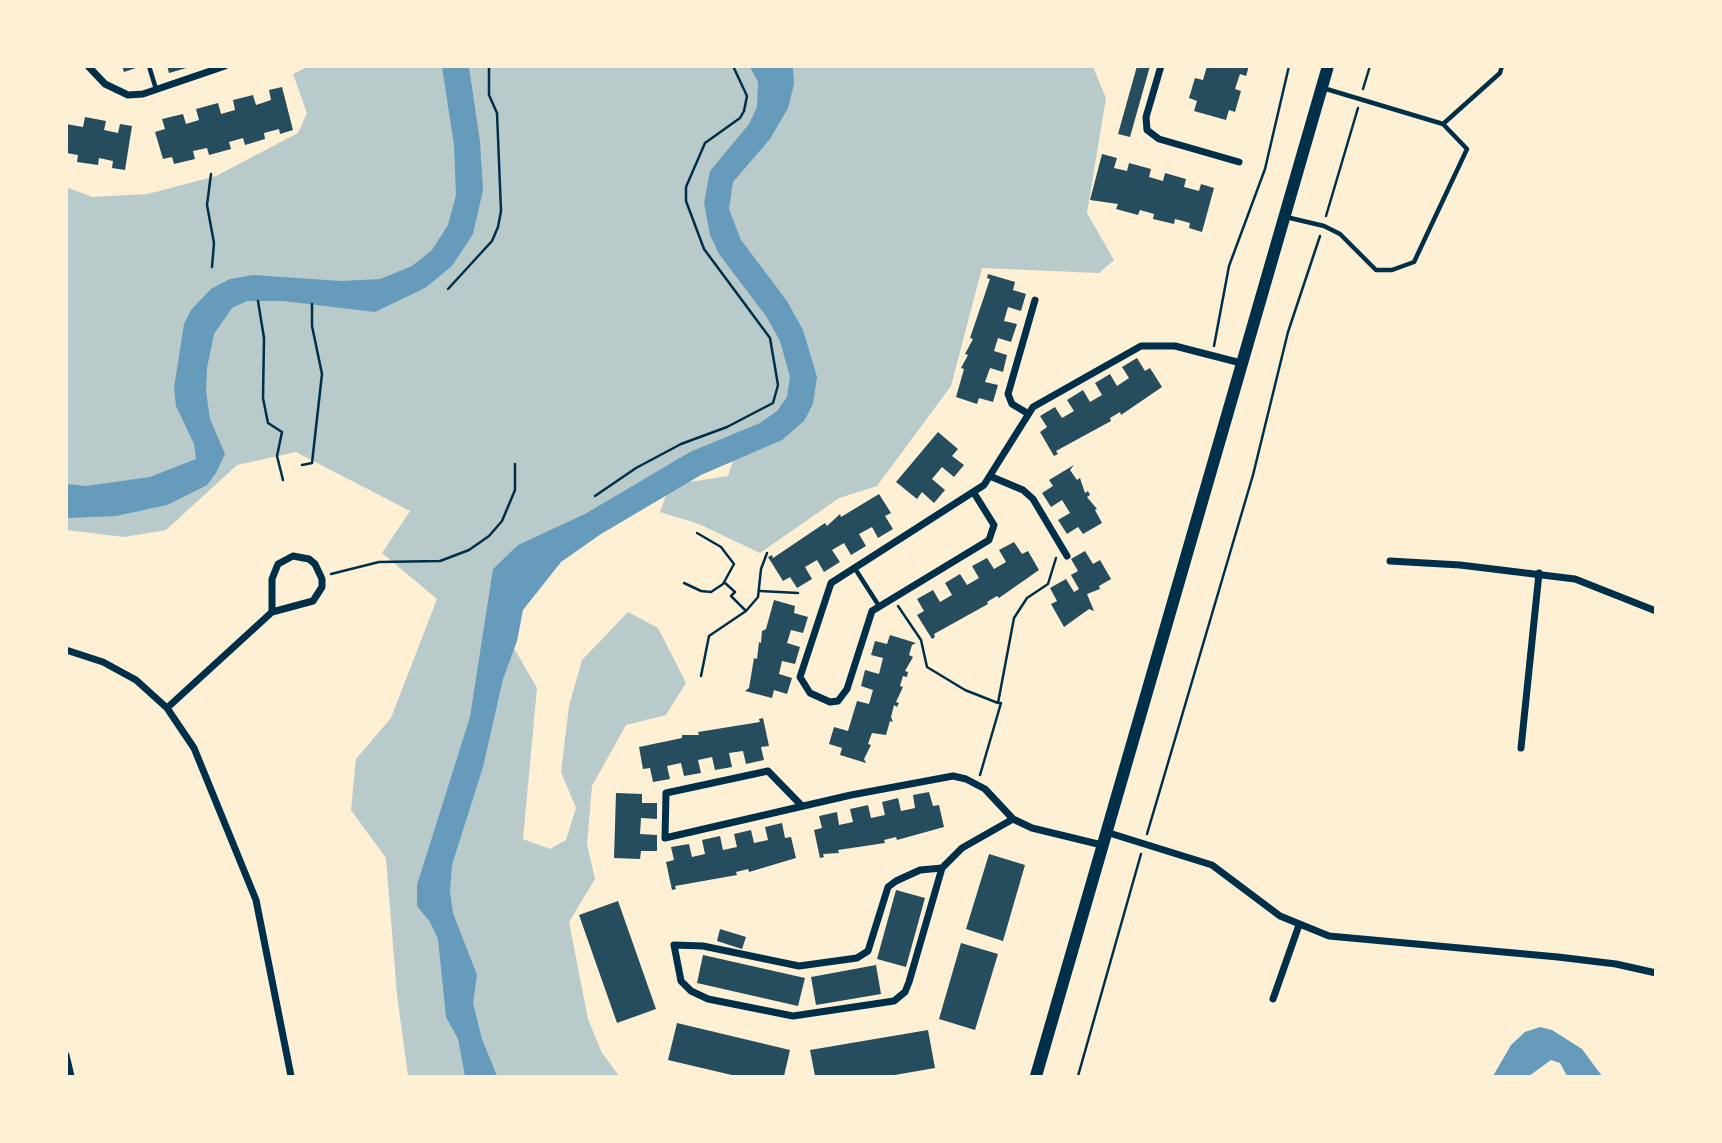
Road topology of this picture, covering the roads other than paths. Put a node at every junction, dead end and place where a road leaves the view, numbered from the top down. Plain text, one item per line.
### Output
1 (88, 66) edge
2 (149, 66) edge
3 (225, 66) edge
4 (1161, 66) edge
5 (1328, 66) edge
6 (1502, 66) edge
7 (1322, 88) junction
8 (156, 89) junction
9 (1443, 124) junction
10 (1239, 162) dead end
11 (1284, 217) junction
12 (1035, 300) dead end
13 (1241, 363) junction
14 (1027, 413) junction
15 (992, 477) junction
16 (974, 494) junction
17 (1066, 556) dead end
18 (1390, 561) dead end
19 (853, 566) junction
20 (1539, 573) junction
21 (879, 606) junction
22 (1656, 611) edge
23 (272, 612) junction
24 (66, 650) edge
25 (167, 708) junction
26 (1521, 748) dead end
27 (802, 806) junction
28 (1013, 819) junction
29 (1106, 832) junction
30 (1102, 845) junction
31 (942, 868) junction
32 (1299, 925) junction
33 (1656, 973) edge
34 (1273, 999) dead end
35 (66, 1055) edge
36 (71, 1076) edge
37 (291, 1076) edge
38 (1036, 1076) edge

1 - 8 street
2 - 8 lane
3 - 8 street
4 - 10 street
5 - 7 main road
6 - 9 lane
7 - 9 lane
7 - 11 main road
9 - 11 lane
11 - 13 main road
12 - 14 street
13 - 14 street
13 - 29 main road
14 - 15 street
15 - 16 street
15 - 17 street
16 - 19 street
16 - 21 street
18 - 20 street
19 - 21 lane
19 - 21 street
20 - 22 street
20 - 26 street
23 - 23 street
23 - 25 street
24 - 25 street
25 - 37 street
27 - 27 street
27 - 28 street
28 - 30 street
28 - 31 street
29 - 30 main road
29 - 32 street
30 - 38 main road
31 - 31 street
32 - 33 street
32 - 34 street
35 - 36 street

